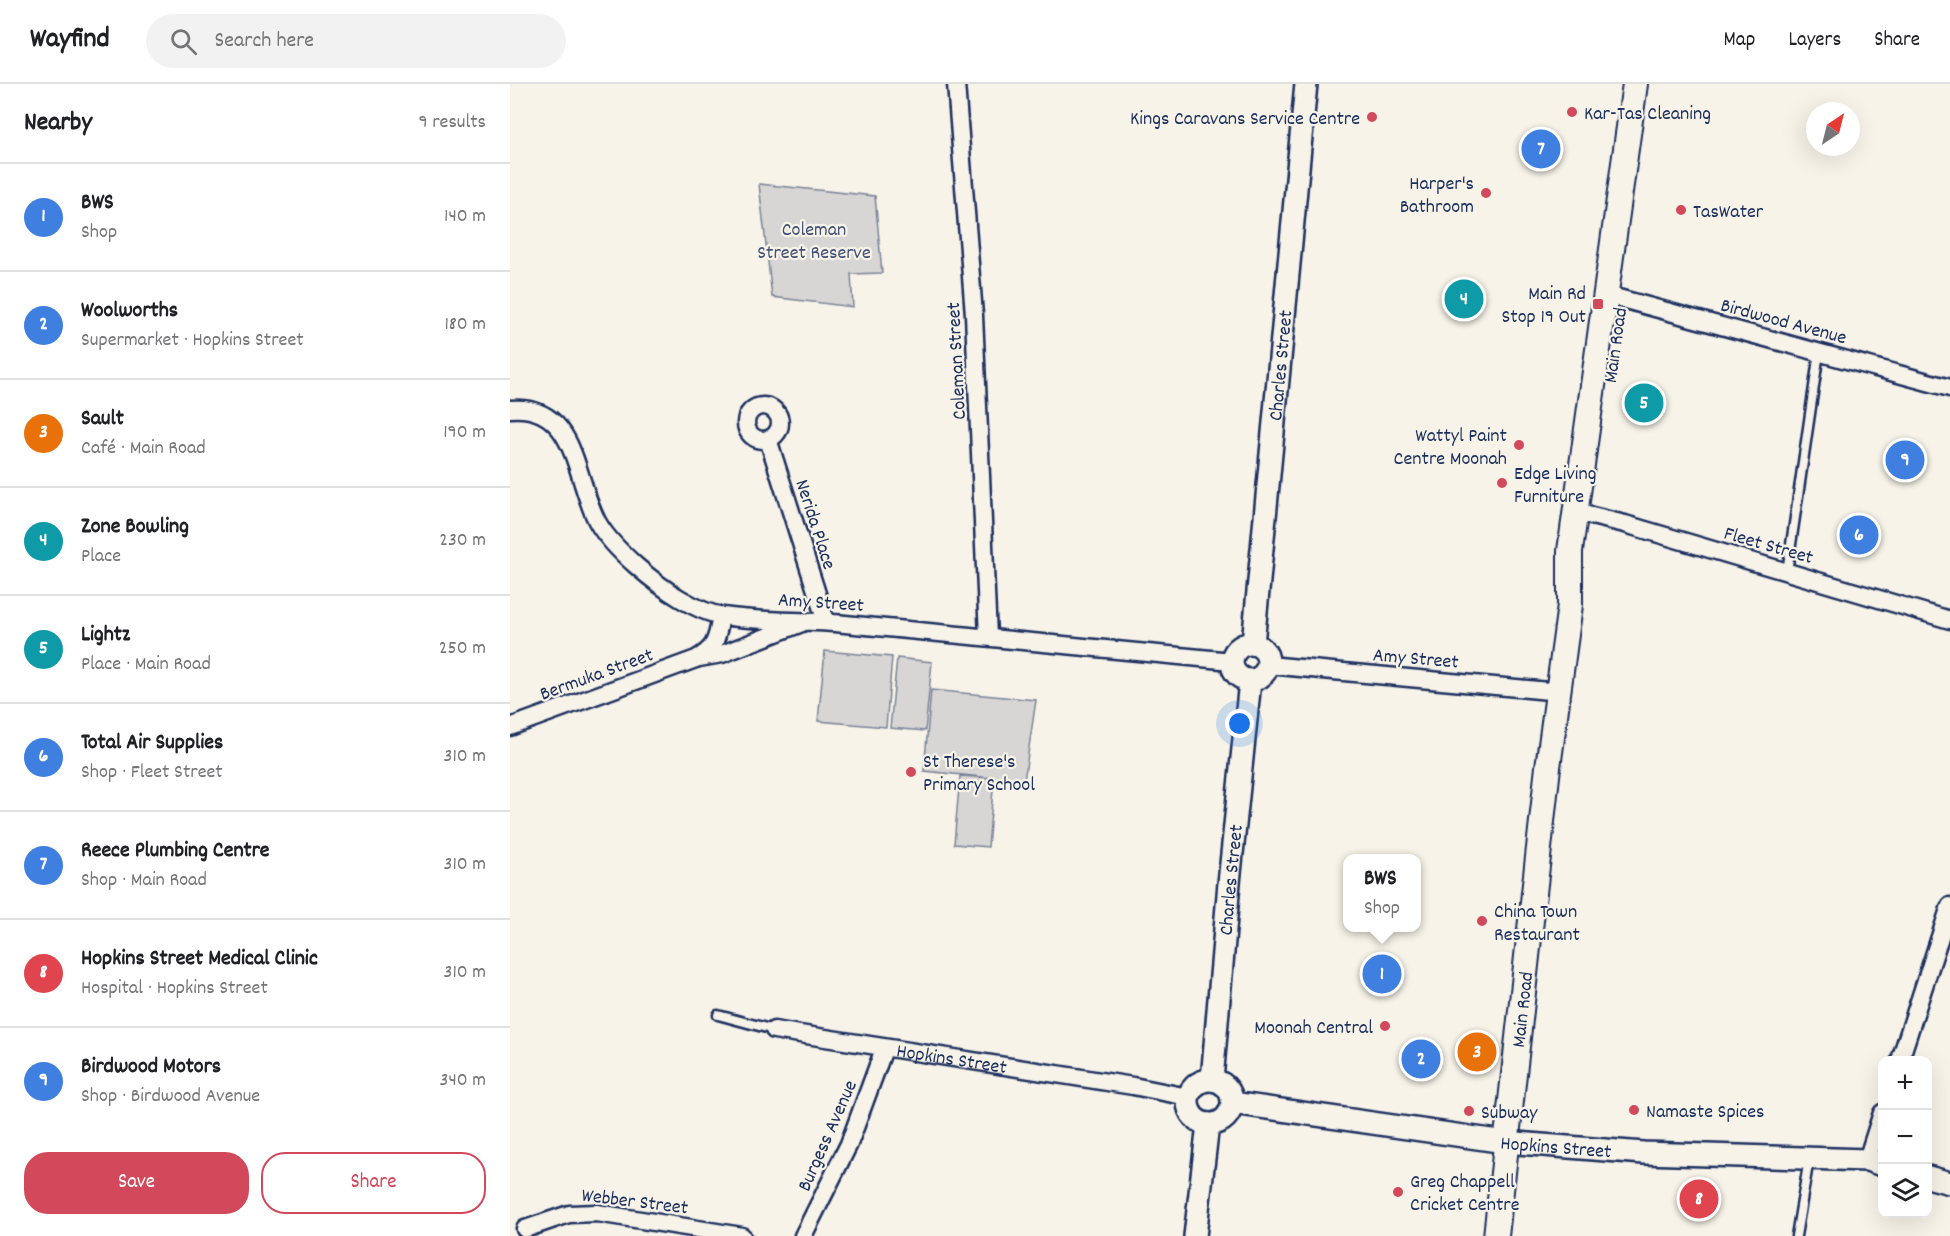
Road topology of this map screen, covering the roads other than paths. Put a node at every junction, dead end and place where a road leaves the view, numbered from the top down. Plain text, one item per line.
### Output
1 (956, 84) edge
2 (1306, 84) edge
3 (1635, 84) edge
4 (1648, 84) edge
5 (1614, 296) junction
6 (1820, 352) junction
7 (1950, 388) edge
8 (510, 409) edge
9 (768, 439) dead end
10 (1582, 513) junction
11 (1787, 572) junction
12 (721, 616) junction
13 (1950, 620) edge
14 (808, 621) junction
15 (826, 622) junction
16 (988, 637) junction
17 (1253, 644) junction
18 (696, 659) junction
19 (1232, 661) junction
20 (1268, 665) junction
21 (1250, 681) junction
22 (1560, 692) junction
23 (510, 727) edge
24 (1950, 906) edge
25 (718, 1015) dead end
26 (774, 1030) joint
27 (884, 1048) junction
28 (1901, 1056) edge
29 (1212, 1080) junction
30 (1188, 1098) junction
31 (1232, 1103) junction
32 (1208, 1124) junction
33 (1878, 1141) edge
34 (1505, 1142) junction
35 (1809, 1158) junction
36 (1875, 1162) edge
37 (1932, 1178) edge
38 (1950, 1183) edge
39 (525, 1229) dead end
40 (742, 1236) edge
41 (803, 1236) edge
42 (1195, 1236) edge
43 (1496, 1236) edge
44 (1796, 1236) edge

1 - 16 street, Coleman Street
2 - 17 street, Charles Street
3 - 5 main road, Main Road
4 - 5 main road, Main Road
5 - 6 street, Birdwood Avenue
5 - 10 main road, Main Road
6 - 7 street, Birdwood Avenue
6 - 11 lane
8 - 12 street, Amy Street
9 - 15 street, Nerida Place
10 - 11 street, Fleet Street
10 - 22 main road, Main Road
11 - 13 street, Fleet Street
12 - 14 street, Amy Street
12 - 18 street, Bermuka Street
14 - 15 street, Amy Street
14 - 18 street, Bermuka Street
15 - 16 street, Amy Street
16 - 19 street, Amy Street
17 - 19 street
17 - 20 street
18 - 23 street, Bermuka Street
19 - 21 street
20 - 21 street
20 - 22 street, Amy Street
21 - 29 street, Charles Street
22 - 34 main road, Main Road
24 - 28 street
25 - 26 lane, Hopkins Street
26 - 27 street, Hopkins Street
27 - 30 street, Hopkins Street
27 - 41 street, Burgess Avenue
29 - 30 street
29 - 31 street
30 - 32 street
31 - 32 street
31 - 34 street, Hopkins Street
32 - 42 street
33 - 36 street
34 - 35 street, Hopkins Street
34 - 43 main road, Main Road
35 - 36 street, Hopkins Street
35 - 44 lane
37 - 38 street
39 - 40 street, Webber Street

